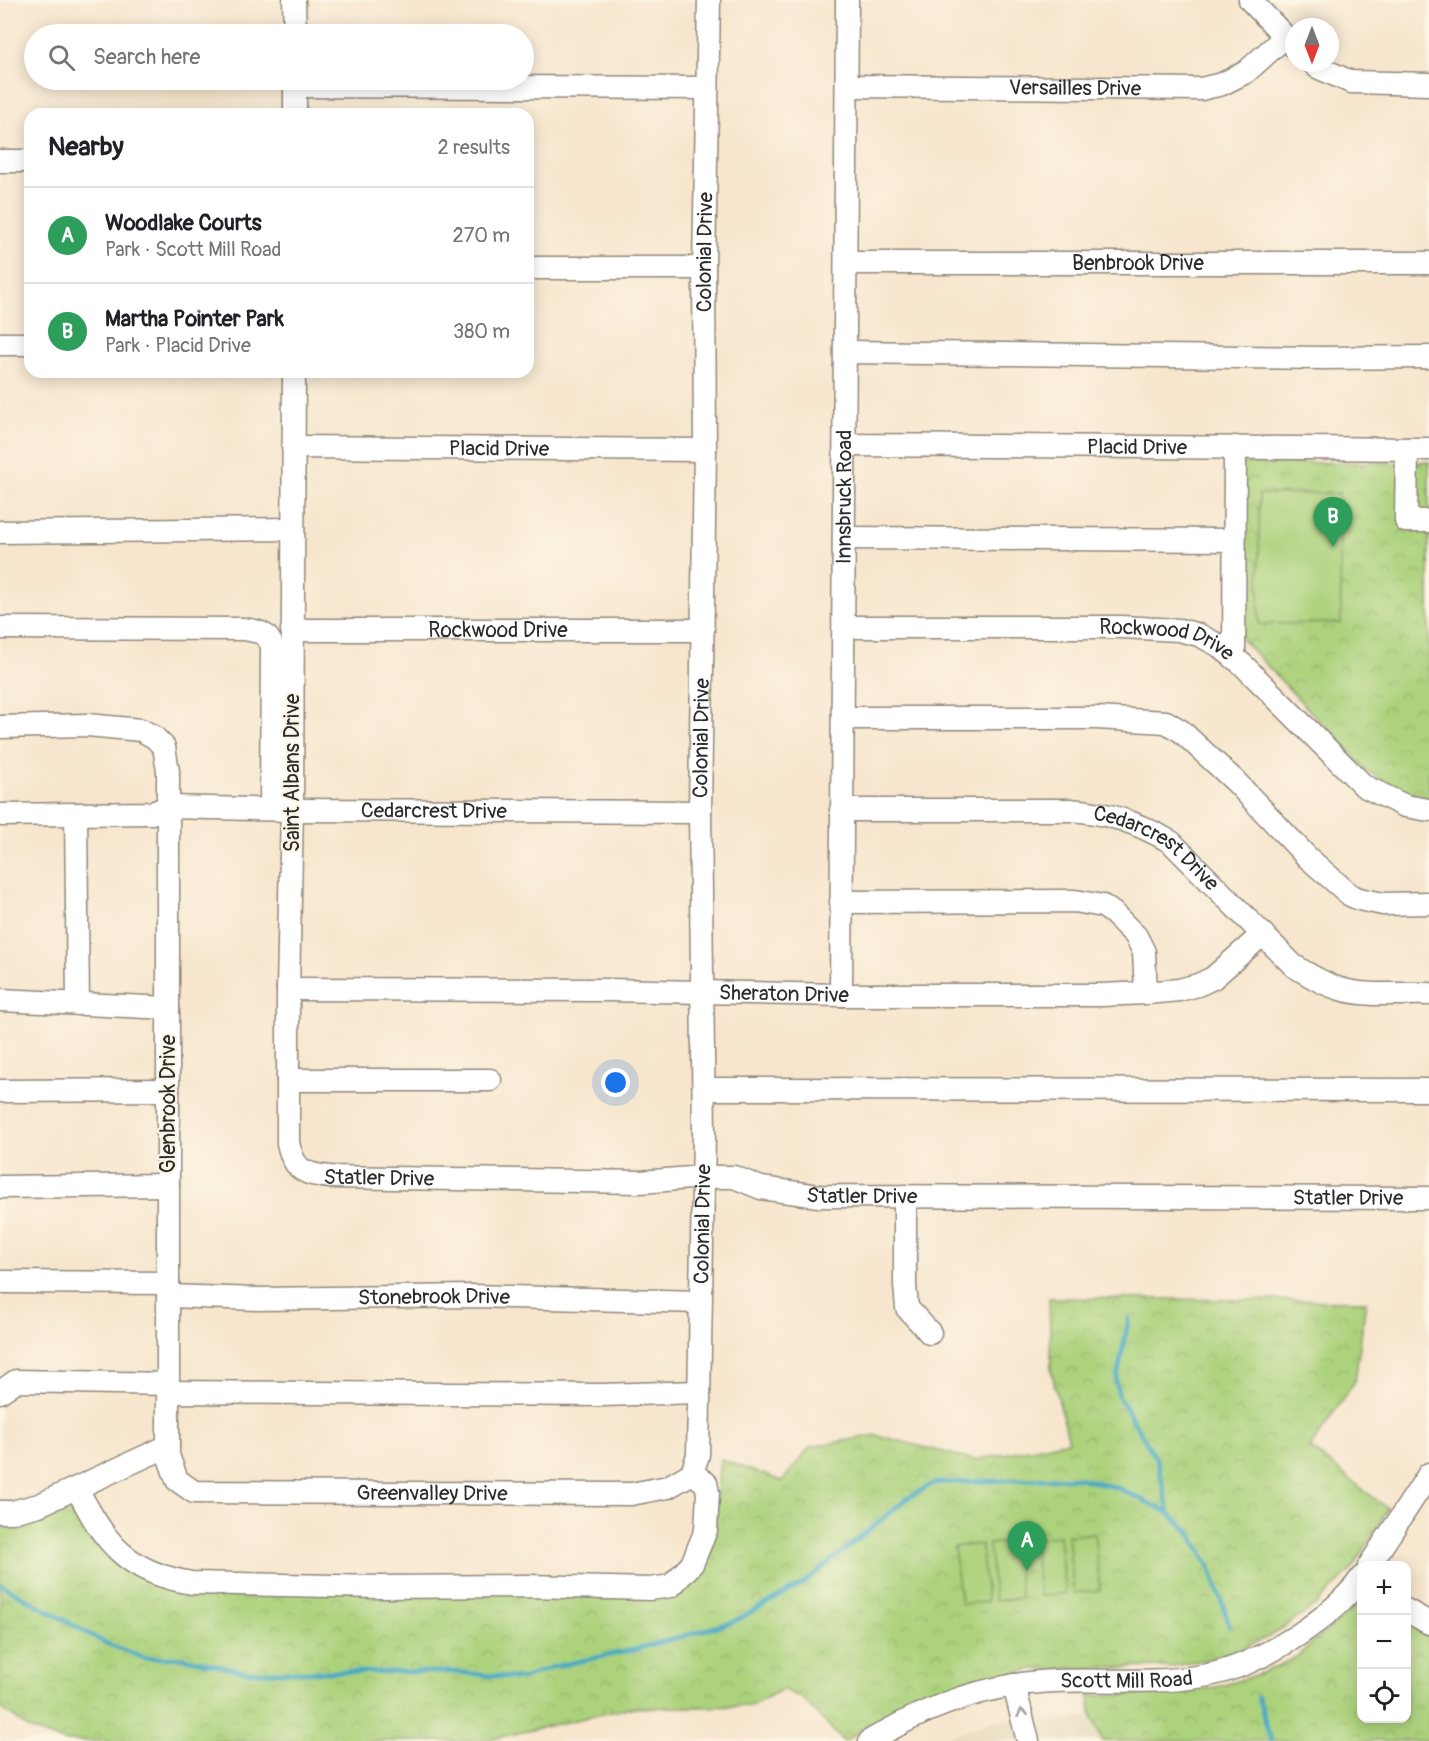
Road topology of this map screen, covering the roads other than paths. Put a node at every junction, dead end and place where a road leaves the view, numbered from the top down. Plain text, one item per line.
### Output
1 (294, 0) edge
2 (709, 0) edge
3 (847, 0) edge
4 (1250, 0) edge
5 (295, 24) edge
6 (1285, 37) edge
7 (1285, 44) edge
8 (1328, 72) edge
9 (1429, 84) edge
10 (534, 86) edge
11 (848, 86) junction
12 (707, 88) junction
13 (295, 90) edge
14 (295, 108) edge
15 (0, 161) edge
16 (24, 161) edge
17 (847, 263) junction
18 (1429, 263) edge
19 (534, 268) edge
20 (704, 268) junction
21 (0, 344) edge
22 (24, 344) edge
23 (846, 352) junction
24 (1429, 357) edge
25 (294, 378) edge
26 (846, 445) junction
27 (293, 447) junction
28 (1235, 447) junction
29 (1418, 449) edge
30 (705, 450) junction
31 (1429, 521) edge
32 (293, 529) junction
33 (0, 532) edge
34 (844, 538) junction
35 (1234, 540) junction
36 (845, 627) junction
37 (0, 628) edge
38 (292, 630) junction
39 (703, 630) junction
40 (1234, 658) junction
41 (843, 718) junction
42 (0, 727) edge
43 (168, 807) junction
44 (282, 809) junction
45 (841, 810) junction
46 (1429, 810) edge
47 (700, 812) junction
48 (76, 814) junction
49 (0, 815) edge
50 (841, 902) junction
51 (1429, 903) edge
52 (1263, 934) junction
53 (288, 989) junction
54 (703, 992) junction
55 (1146, 993) junction
56 (1429, 994) edge
57 (841, 995) junction
58 (0, 1000) edge
59 (78, 1004) junction
60 (168, 1008) junction
61 (288, 1080) junction
62 (490, 1080) dead end
63 (704, 1089) junction
64 (168, 1090) junction
65 (1429, 1090) edge
66 (0, 1091) edge
67 (302, 1168) joint
68 (703, 1177) junction
69 (168, 1185) junction
70 (0, 1187) edge
71 (905, 1196) junction
72 (1429, 1198) edge
73 (0, 1282) edge
74 (168, 1289) junction
75 (700, 1302) junction
76 (930, 1333) dead end
77 (168, 1388) junction
78 (0, 1392) edge
79 (699, 1392) junction
80 (168, 1446) junction
81 (692, 1473) junction
82 (174, 1475) joint
83 (1426, 1486) edge
84 (77, 1488) junction
85 (0, 1512) edge
86 (1374, 1561) edge
87 (1357, 1583) edge
88 (1411, 1612) edge
89 (1429, 1623) edge
90 (1014, 1685) junction
91 (870, 1741) edge
92 (1028, 1741) edge

1 - 5 street
2 - 12 street, Colonial Drive
3 - 11 street, Innsbruck Road
4 - 6 street
7 - 11 street, Versailles Drive
8 - 9 street
10 - 12 street
11 - 17 street, Innsbruck Road
12 - 20 street, Colonial Drive
13 - 14 street
15 - 16 street
17 - 18 street, Benbrook Drive
17 - 23 street, Innsbruck Road
19 - 20 street
20 - 30 street, Colonial Drive
21 - 22 street
23 - 24 street
23 - 26 street, Innsbruck Road
25 - 27 street, Saint Albans Drive
26 - 28 street, Placid Drive
26 - 34 street, Innsbruck Road
27 - 30 street, Placid Drive
27 - 32 street, Saint Albans Drive
28 - 29 street, Placid Drive
28 - 35 street
29 - 31 street
30 - 39 street, Colonial Drive
32 - 33 street
32 - 38 street, Saint Albans Drive
34 - 35 street
34 - 36 street, Innsbruck Road
35 - 40 street
36 - 40 street, Rockwood Drive
36 - 41 street, Innsbruck Road
37 - 44 street
38 - 39 street, Rockwood Drive
38 - 44 street, Saint Albans Drive
39 - 47 street, Colonial Drive
40 - 46 street, Rockwood Drive
41 - 45 street, Innsbruck Road
41 - 51 street
42 - 43 street, Glenbrook Drive
43 - 44 street, Cedarcrest Drive
43 - 48 street, Cedarcrest Drive
43 - 60 street, Glenbrook Drive
44 - 47 street, Cedarcrest Drive
44 - 53 street, Saint Albans Drive
45 - 50 street, Innsbruck Road
45 - 52 street, Cedarcrest Drive
47 - 54 street, Colonial Drive
48 - 49 street, Cedarcrest Drive
48 - 59 street
50 - 55 street
50 - 57 street, Innsbruck Road
52 - 55 street, Sheraton Drive
52 - 56 street, Cedarcrest Drive
53 - 54 street, Sheraton Drive
53 - 61 street, Saint Albans Drive
54 - 57 street, Sheraton Drive
54 - 63 street, Colonial Drive
55 - 57 street, Sheraton Drive
58 - 59 street
59 - 60 street
60 - 64 street, Glenbrook Drive
61 - 62 street
61 - 67 street, Saint Albans Drive
63 - 65 street
63 - 68 street, Colonial Drive
64 - 66 street
64 - 69 street, Glenbrook Drive
67 - 68 street, Statler Drive
68 - 71 street, Statler Drive
68 - 75 street, Colonial Drive
69 - 70 street
69 - 74 street, Glenbrook Drive
71 - 72 street, Statler Drive
71 - 76 street
73 - 74 street, Stonebrook Drive
74 - 75 street, Stonebrook Drive
74 - 77 street, Glenbrook Drive
75 - 79 street, Colonial Drive
77 - 78 street
77 - 79 street
77 - 80 street, Glenbrook Drive
79 - 81 street, Colonial Drive
80 - 82 street, Glenbrook Drive
80 - 84 street
81 - 82 street, Greenvalley Drive
81 - 84 street
83 - 86 street, Scott Mill Road
84 - 85 street
87 - 90 street, Scott Mill Road
88 - 89 street
90 - 91 street, Scott Mill Road
92 -> 90 street

